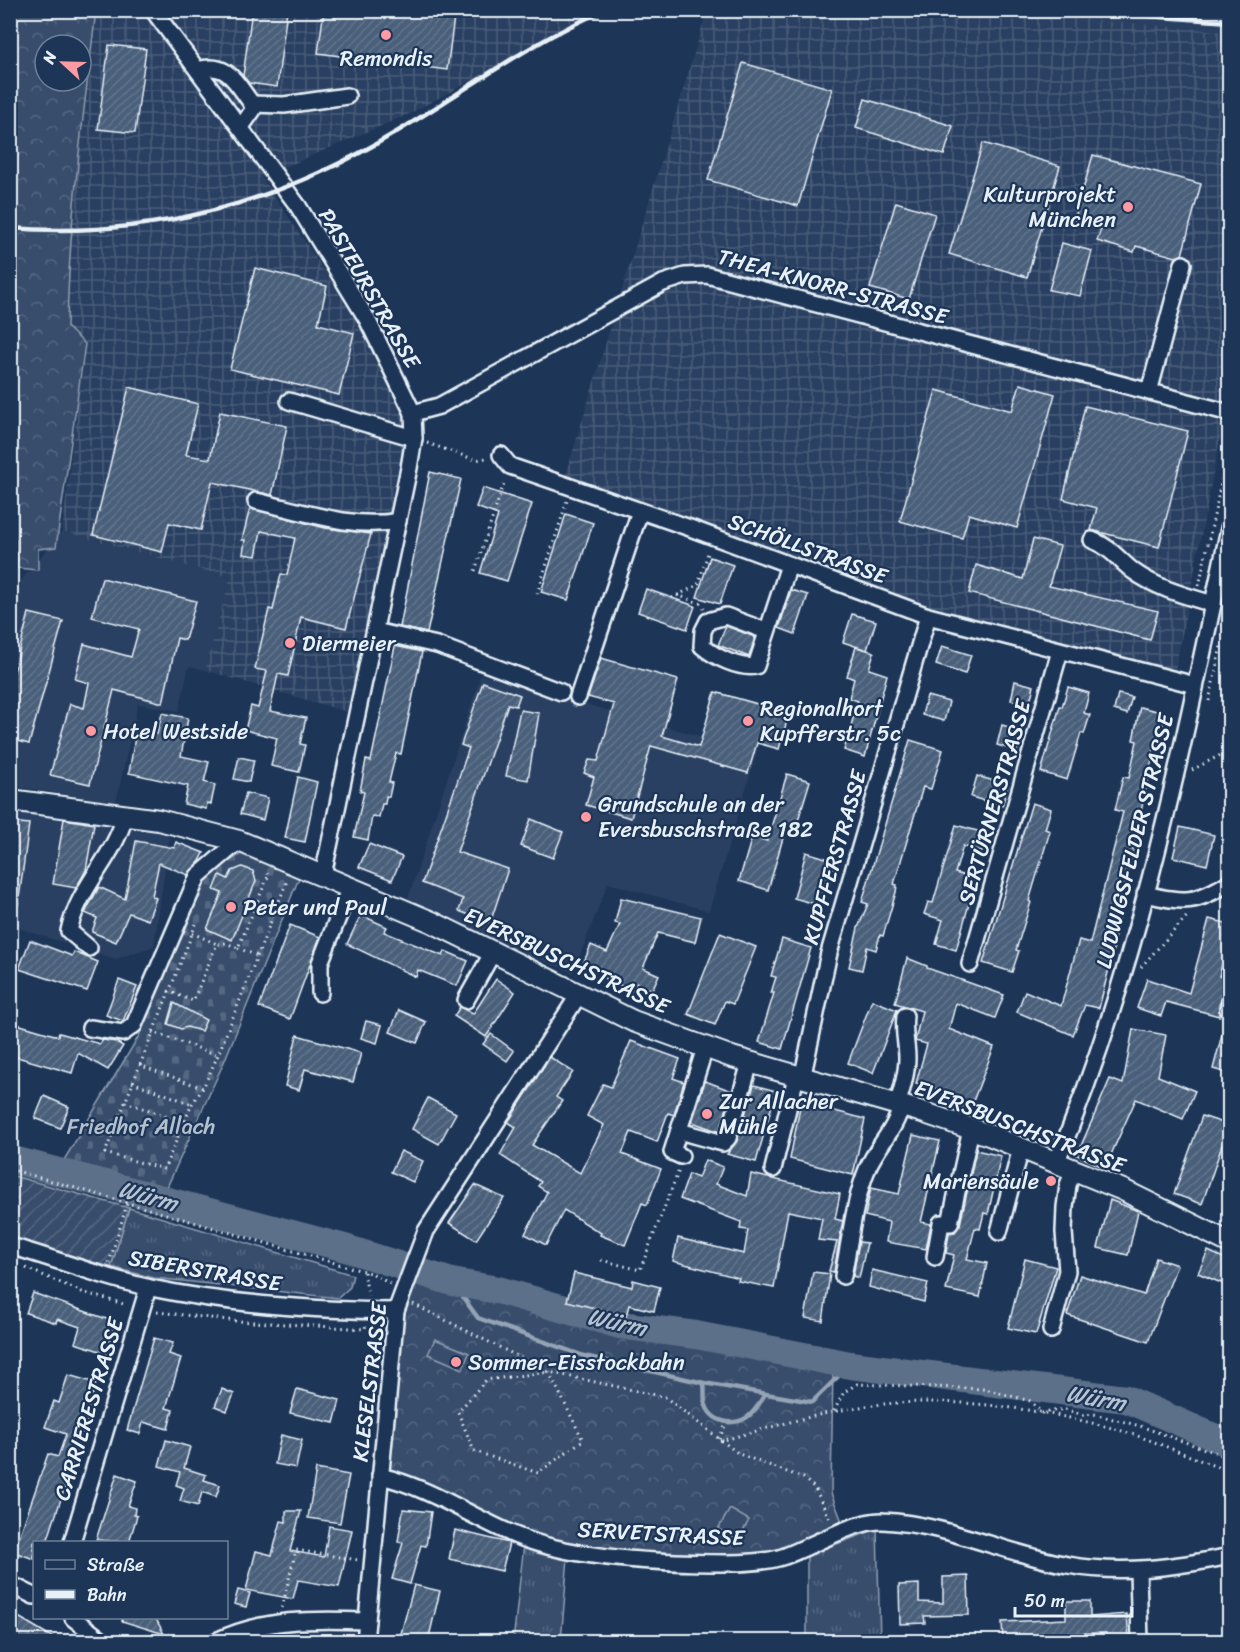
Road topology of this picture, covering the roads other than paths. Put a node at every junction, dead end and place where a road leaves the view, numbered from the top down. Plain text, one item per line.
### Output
1 (153, 10) edge
2 (198, 70) junction
3 (347, 96) dead end
4 (252, 104) junction
5 (241, 127) junction
6 (1183, 264) dead end
7 (1149, 392) junction
8 (289, 401) dead end
9 (413, 412) junction
10 (1230, 413) edge
11 (414, 438) junction
12 (505, 461) road end
13 (256, 501) dead end
14 (640, 511) junction
15 (398, 521) junction
16 (1230, 524) edge
17 (1092, 540) dead end
18 (789, 565) junction
19 (1213, 603) junction
20 (927, 616) junction
21 (375, 631) junction
22 (766, 631) junction
23 (1060, 651) junction
24 (1196, 685) junction
25 (561, 692) dead end
26 (578, 697) dead end
27 (10, 800) edge
28 (125, 816) junction
29 (239, 841) junction
30 (323, 875) junction
31 (1230, 882) edge
32 (350, 887) junction
33 (1145, 894) junction
34 (89, 948) dead end
35 (493, 952) junction
36 (970, 964) dead end
37 (320, 993) dead end
38 (578, 996) junction
39 (466, 1000) dead end
40 (905, 1016) dead end
41 (90, 1028) dead end
42 (705, 1048) junction
43 (750, 1063) junction
44 (799, 1078) junction
45 (899, 1105) junction
46 (971, 1129) junction
47 (679, 1131) junction
48 (1021, 1148) junction
49 (681, 1156) road end
50 (1065, 1166) junction
51 (773, 1169) dead end
52 (999, 1232) dead end
53 (1230, 1243) edge
54 (10, 1246) edge
55 (935, 1257) dead end
56 (843, 1276) dead end
57 (148, 1288) junction
58 (401, 1296) junction
59 (1051, 1330) dead end
60 (380, 1476) junction
61 (72, 1541) edge
62 (1230, 1556) edge
63 (1138, 1571) junction
64 (10, 1584) edge
65 (33, 1596) edge
66 (76, 1619) edge
67 (367, 1621) junction
68 (104, 1641) edge
69 (214, 1641) edge
70 (365, 1641) edge
71 (1140, 1641) edge

1 - 2 street, PASTEURSTRASSE
2 - 4 street
2 - 5 street, PASTEURSTRASSE
3 - 4 street
4 - 5 street
5 - 9 street, PASTEURSTRASSE
6 - 7 street
7 - 9 street, THEA-KNORR-STRASSE
7 - 10 street, THEA-KNORR-STRASSE
8 - 11 street
9 - 11 street, PASTEURSTRASSE
11 - 15 street, PASTEURSTRASSE
12 - 14 street, SCHÖLLSTRASSE
13 - 15 street
14 - 18 street, SCHÖLLSTRASSE
14 - 26 street
15 - 21 street, PASTEURSTRASSE
16 - 19 street, LUDWIGSFELDER STRASSE
17 - 19 street
18 - 20 street, SCHÖLLSTRASSE
18 - 22 street
19 - 24 street, LUDWIGSFELDER STRASSE
20 - 23 street, SCHÖLLSTRASSE
20 - 44 street, KUPFFERSTRASSE
21 - 25 street
21 - 30 street, PASTEURSTRASSE
22 - 22 street
23 - 24 street, SCHÖLLSTRASSE
23 - 36 street, SERTÜRNERSTRASSE
24 - 33 street, LUDWIGSFELDER STRASSE
27 - 28 main road, EVERSBUSCHSTRASSE
28 - 29 main road, EVERSBUSCHSTRASSE
28 - 34 street
29 - 30 main road, EVERSBUSCHSTRASSE
29 - 41 street
30 - 32 main road, EVERSBUSCHSTRASSE
31 - 33 street
32 - 35 main road, EVERSBUSCHSTRASSE
32 - 37 street
33 - 50 street, LUDWIGSFELDER STRASSE
35 - 38 main road, EVERSBUSCHSTRASSE
35 - 39 street
38 - 42 main road, EVERSBUSCHSTRASSE
38 - 58 street, KLESELSTRASSE
40 - 45 street
42 - 43 main road, EVERSBUSCHSTRASSE
42 - 47 street
43 - 44 main road, EVERSBUSCHSTRASSE
43 - 47 street
44 - 45 main road, EVERSBUSCHSTRASSE
44 - 51 street, KUPFFERSTRASSE
45 - 46 main road, EVERSBUSCHSTRASSE
45 - 56 street
46 - 48 main road, EVERSBUSCHSTRASSE
46 - 55 street
47 - 49 street
48 - 50 main road, EVERSBUSCHSTRASSE
48 - 52 street
50 - 53 main road, EVERSBUSCHSTRASSE
50 - 59 street, LUDWIGSFELDER STRASSE
54 - 57 street, SIBERSTRASSE
57 - 58 street, SIBERSTRASSE
57 - 61 street, CARRIERESTRASSE
58 - 60 street, KLESELSTRASSE
60 - 63 street, SERVETSTRASSE
60 - 67 street, KLESELSTRASSE
62 - 63 street, SERVETSTRASSE
63 - 71 street
64 - 65 street
66 - 68 street
67 - 69 street
67 - 70 street, KLESELSTRASSE

